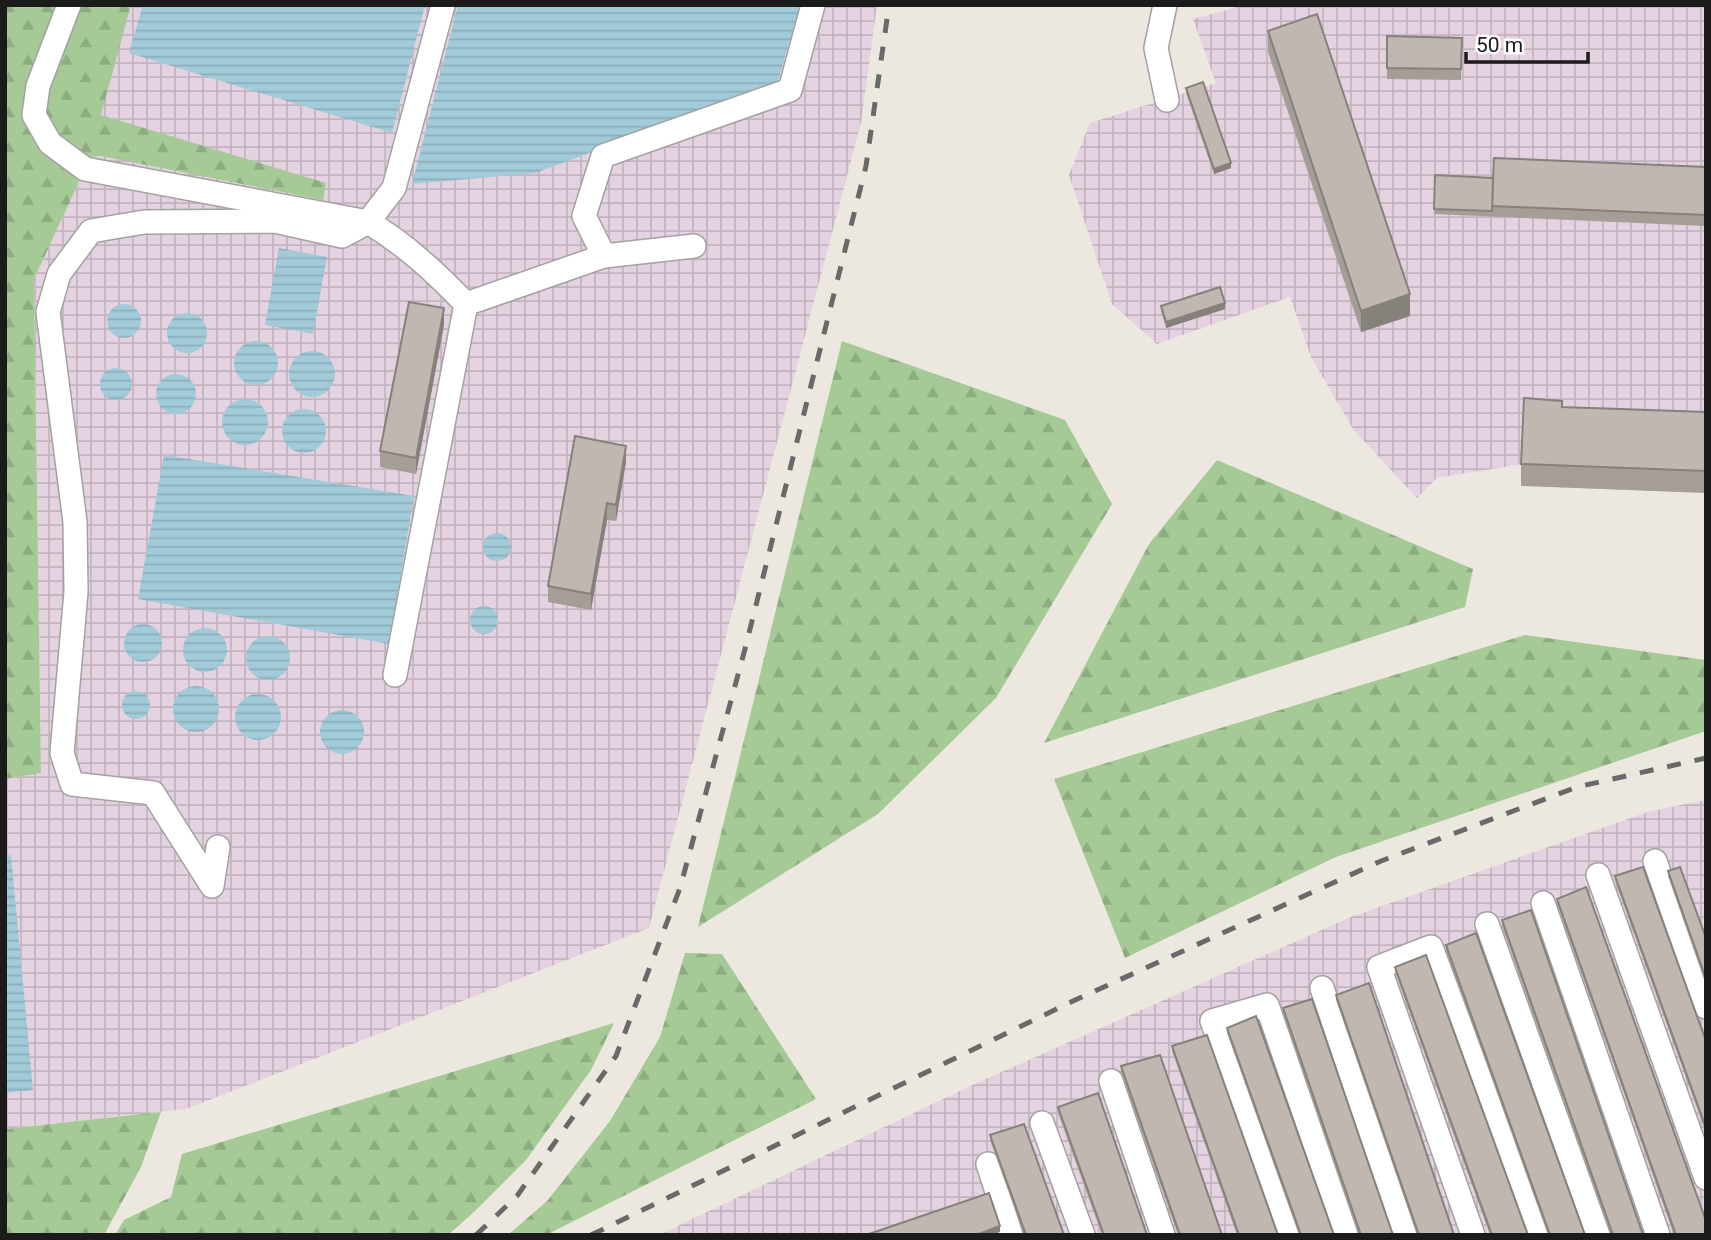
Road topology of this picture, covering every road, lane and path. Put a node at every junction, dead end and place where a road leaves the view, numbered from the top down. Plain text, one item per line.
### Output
1 (69, 5) edge
2 (443, 5) edge
3 (814, 5) edge
4 (1166, 5) edge
5 (1167, 100) dead end
6 (368, 222) junction
7 (694, 246) dead end
8 (604, 256) junction
9 (466, 304) junction
10 (396, 676) dead end
11 (218, 846) dead end
12 (1655, 861) dead end
13 (1598, 875) dead end
14 (1543, 903) dead end
15 (1487, 924) dead end
16 (1322, 988) dead end
17 (1706, 1007) edge
18 (1111, 1081) dead end
19 (1042, 1123) dead end
20 (988, 1164) dead end
21 (1706, 1178) edge
22 (1012, 1235) edge
23 (1083, 1235) edge
24 (1163, 1235) edge
25 (1288, 1235) edge
26 (1346, 1235) edge
27 (1405, 1235) edge
28 (1473, 1235) edge
29 (1538, 1235) edge
30 (1598, 1235) edge
31 (1658, 1235) edge

1 - 6 lane
2 - 6 lane
3 - 8 lane
4 - 5 lane
6 - 9 lane
6 - 11 lane
7 - 8 lane
8 - 9 lane
9 - 10 lane
12 - 17 lane
13 - 21 lane
14 - 31 lane
15 - 30 lane
16 - 27 lane
18 - 24 lane
19 - 23 lane
20 - 22 lane
25 - 26 lane
28 - 29 lane

